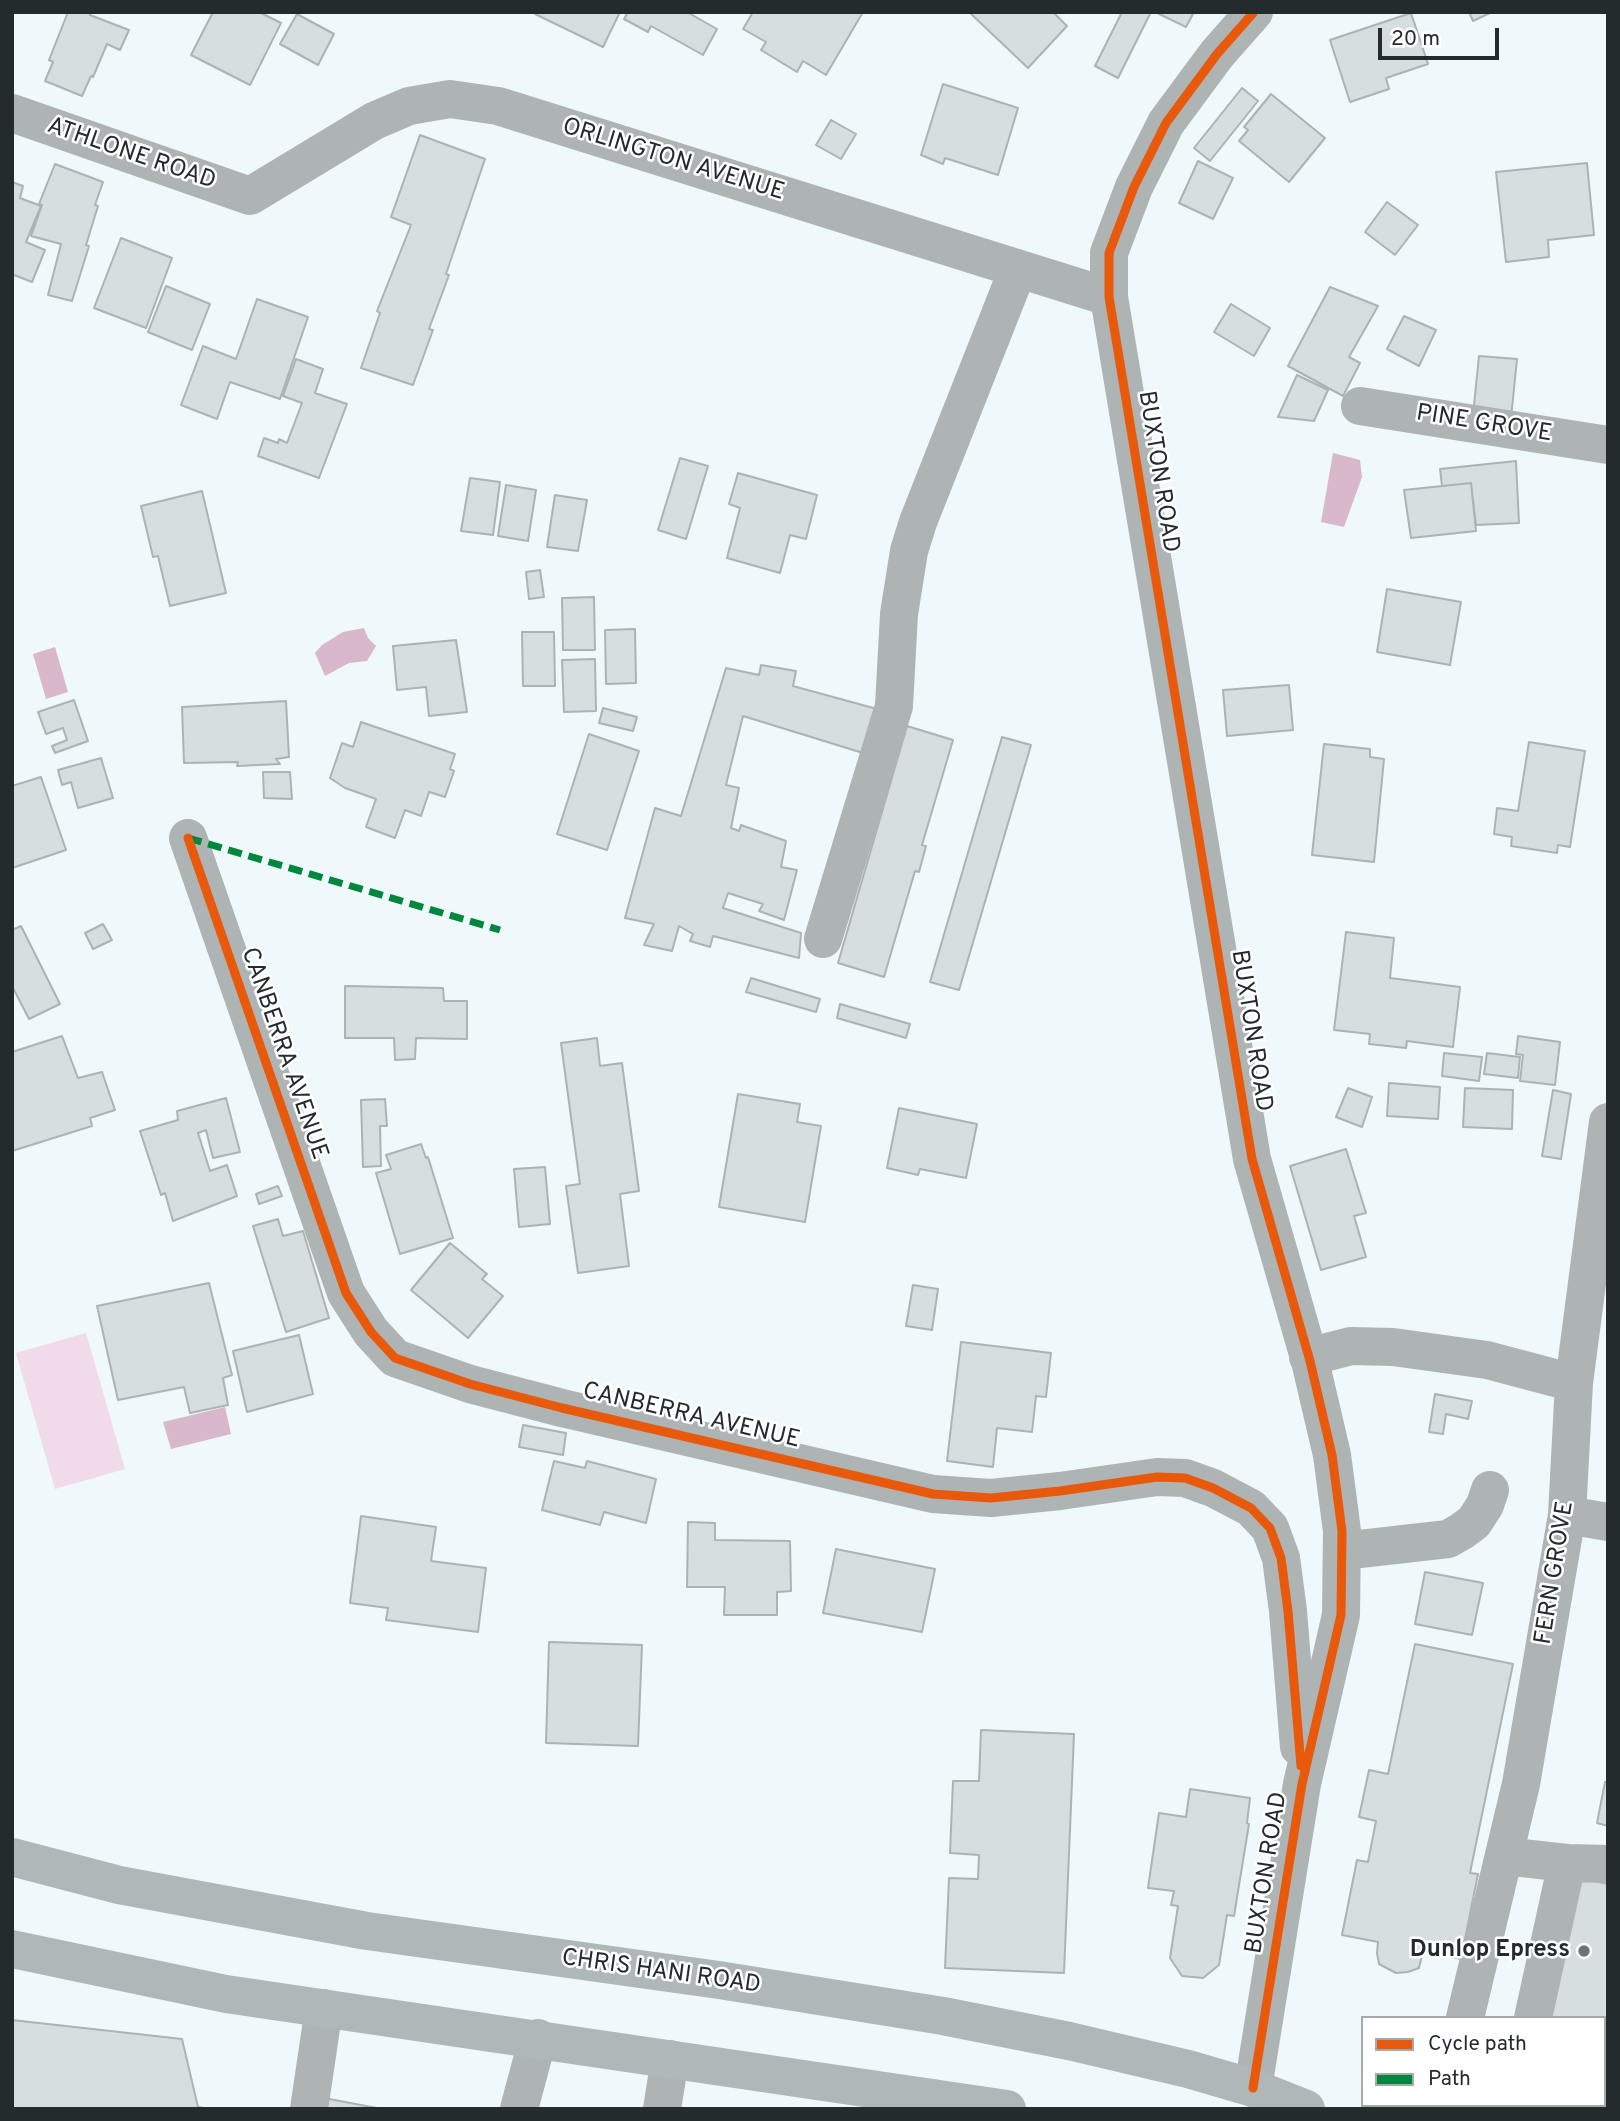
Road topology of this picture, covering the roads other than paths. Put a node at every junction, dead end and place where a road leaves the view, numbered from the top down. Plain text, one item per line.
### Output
1 (1254, 12) edge
2 (12, 113) edge
3 (250, 196) joint
4 (1018, 269) junction
5 (1109, 297) junction
6 (1360, 406) dead end
7 (1608, 444) edge
8 (188, 838) dead end
9 (822, 939) dead end
10 (1608, 1122) edge
11 (1308, 1357) junction
12 (1574, 1383) junction
13 (1490, 1490) dead end
14 (1567, 1515) junction
15 (1608, 1522) edge
16 (1342, 1551) junction
17 (1303, 1784) junction
18 (1504, 1856) junction
19 (12, 1857) edge
20 (1567, 1863) junction
21 (1608, 1864) edge
22 (12, 1949) edge
23 (324, 2008) junction
24 (1465, 2016) edge
25 (1533, 2016) edge
26 (538, 2038) junction
27 (670, 2059) junction
28 (1252, 2088) junction
29 (309, 2109) edge
30 (520, 2109) edge
31 (662, 2109) edge
32 (1007, 2109) edge
33 (1306, 2109) edge

1 - 5 street, BUXTON ROAD
2 - 3 street, ATHLONE ROAD
3 - 4 street, ORLINGTON AVENUE
4 - 5 street, ORLINGTON AVENUE
4 - 9 street
5 - 11 street, BUXTON ROAD
6 - 7 street, PINE GROVE
8 - 17 street, CANBERRA AVENUE
10 - 12 street, FERN GROVE
11 - 12 street
11 - 16 street, BUXTON ROAD
12 - 14 street, FERN GROVE
13 - 16 street
14 - 15 street
14 - 18 street, FERN GROVE
16 - 17 street, BUXTON ROAD
17 - 28 street, BUXTON ROAD
18 - 20 street
18 - 24 street, FERN GROVE
19 - 28 main road, CHRIS HANI ROAD
20 - 21 street
20 - 25 street
22 - 23 main road
23 - 26 main road
23 - 29 street
26 - 27 main road
26 - 30 street
27 - 31 street
27 - 32 main road
28 - 33 main road, CHRIS HANI ROAD

